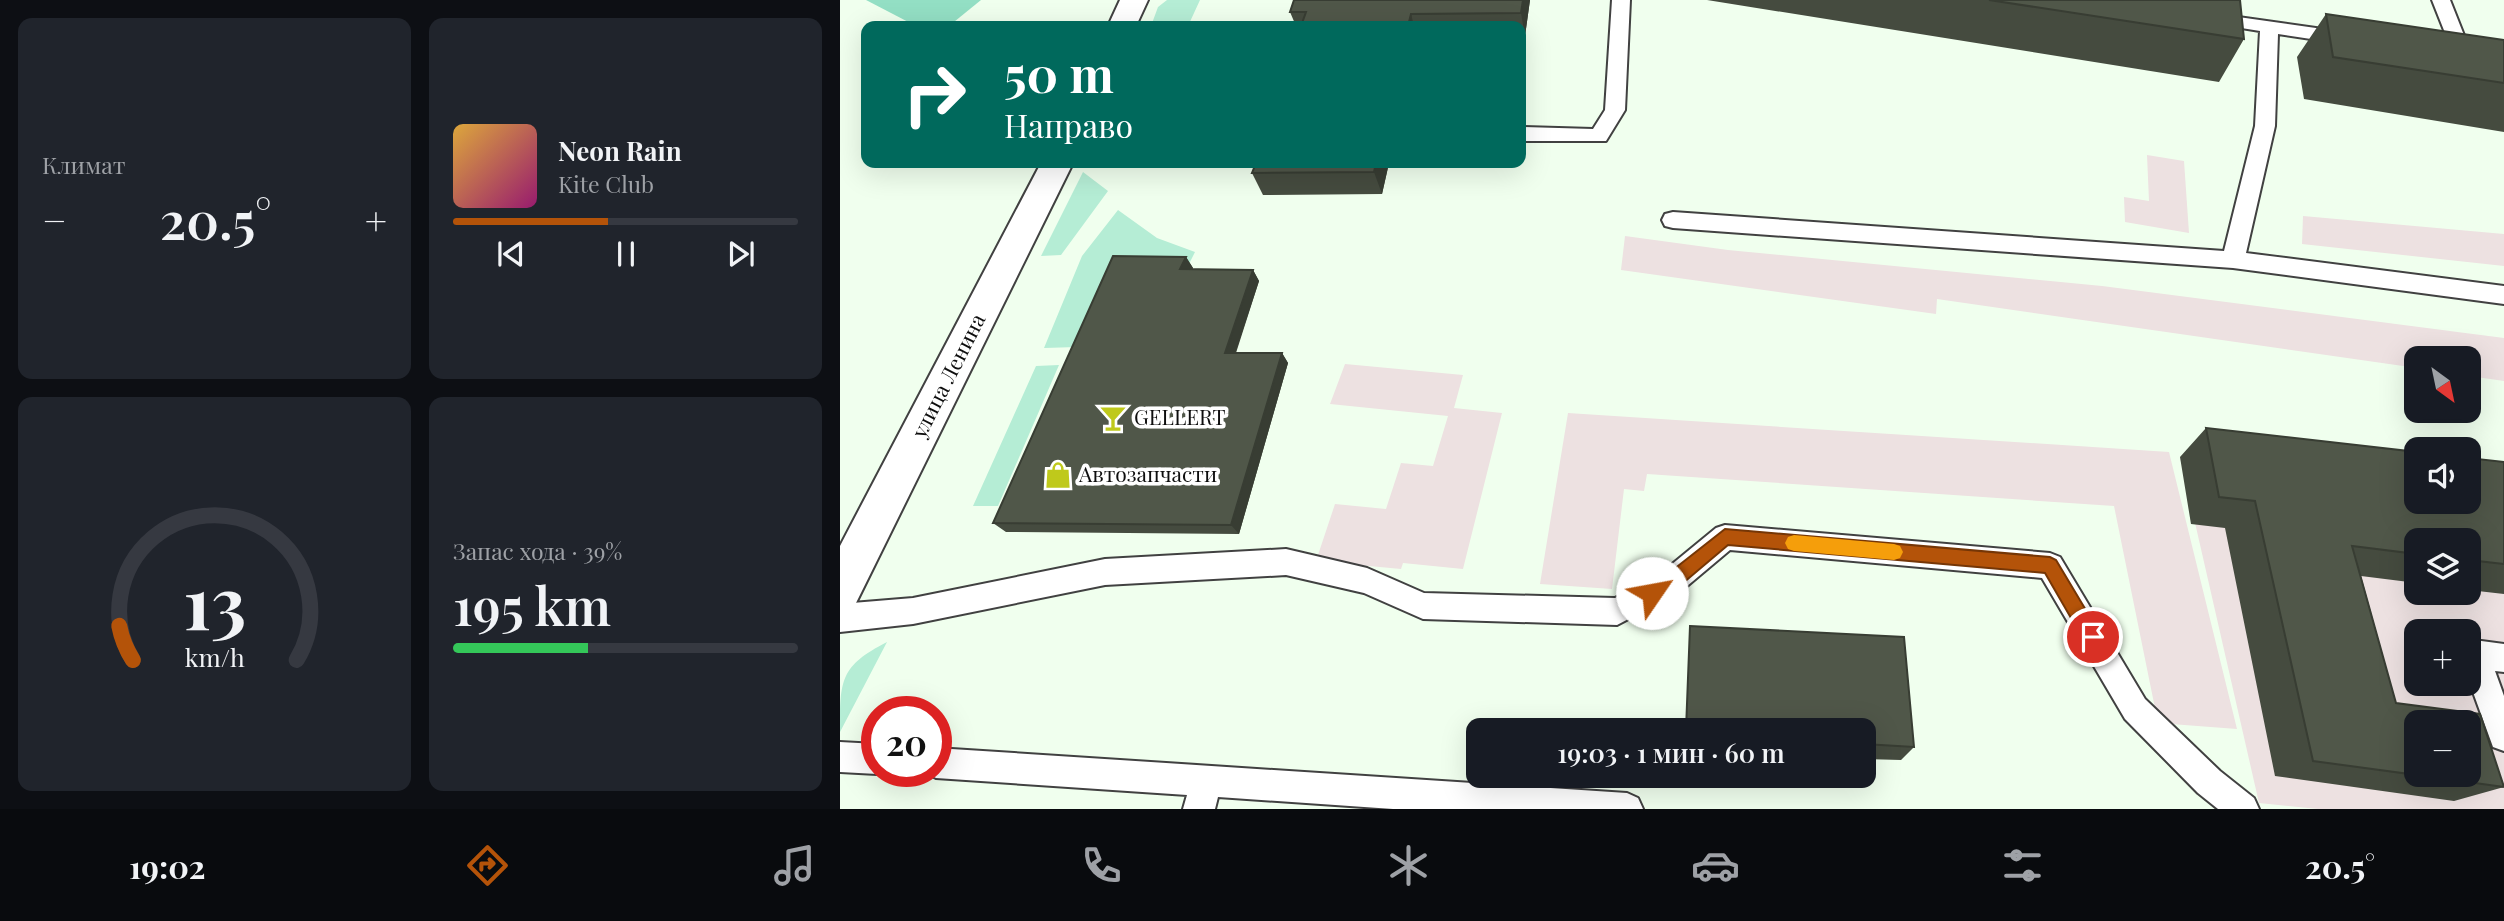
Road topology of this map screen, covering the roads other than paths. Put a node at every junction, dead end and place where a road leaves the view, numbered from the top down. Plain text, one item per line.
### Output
1 (1134, 0) edge
2 (1621, 0) edge
3 (2441, 0) edge
4 (2188, 14) edge
5 (1124, 21) edge
6 (2269, 28) junction
7 (2366, 40) edge
8 (2435, 49) edge
9 (2462, 53) junction
10 (2483, 56) edge
11 (1526, 134) edge
12 (1054, 168) edge
13 (1673, 220) dead end
14 (2233, 260) junction
15 (2504, 295) edge
16 (840, 590) edge
17 (840, 618) edge
18 (2504, 659) edge
19 (2504, 736) edge
20 (840, 757) edge
21 (861, 758) edge
22 (952, 765) edge
23 (1203, 794) edge
24 (1627, 809) edge
25 (2243, 809) edge

1 - 5 street
2 - 11 lane
3 - 9 lane
4 - 6 lane
6 - 7 lane
6 - 14 lane
8 - 9 lane
9 - 10 lane
12 - 16 street, улица Ленина
13 - 14 lane
14 - 15 lane
17 - 25 lane
18 - 19 lane
20 - 21 lane
22 - 23 lane
23 - 24 lane

